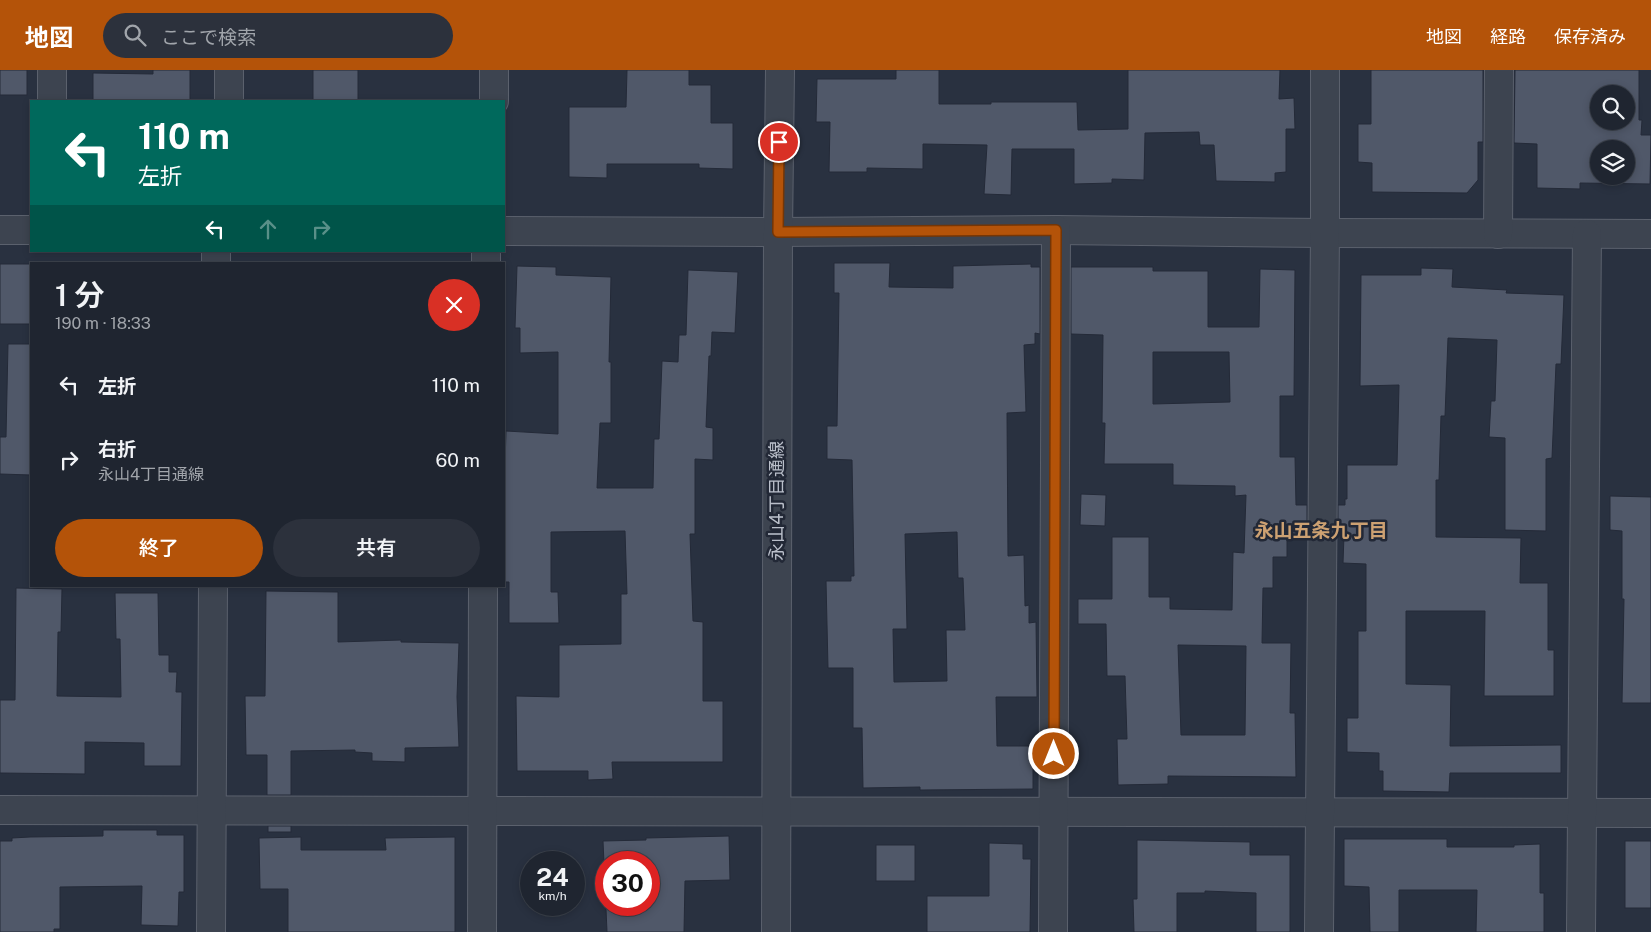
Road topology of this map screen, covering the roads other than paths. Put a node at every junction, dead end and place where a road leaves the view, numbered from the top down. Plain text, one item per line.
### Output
1 (52, 70) edge
2 (229, 70) edge
3 (494, 70) edge
4 (780, 70) edge
5 (1324, 70) edge
6 (1499, 70) edge
7 (52, 100) edge
8 (229, 100) edge
9 (494, 100) edge
10 (0, 230) edge
11 (30, 230) edge
12 (1056, 230) junction
13 (505, 231) edge
14 (778, 232) junction
15 (1325, 233) junction
16 (1498, 234) junction
17 (1587, 234) junction
18 (1651, 234) edge
19 (213, 587) edge
20 (483, 587) edge
21 (0, 810) edge
22 (211, 810) junction
23 (482, 811) junction
24 (776, 811) junction
25 (1054, 812) junction
26 (1320, 813) junction
27 (1581, 813) junction
28 (1651, 814) edge
29 (211, 932) edge
30 (482, 932) edge
31 (776, 932) edge
32 (1054, 932) edge
33 (1319, 932) edge
34 (1581, 932) edge

1 - 7 street
2 - 8 street
3 - 9 street
4 - 14 street, 永山4丁目通線
5 - 15 street
6 - 16 street
10 - 11 street
12 - 14 street
12 - 15 street
12 - 25 street
13 - 14 street
14 - 24 street, 永山4丁目通線
15 - 16 street
15 - 26 street
16 - 17 street
17 - 18 street
17 - 27 street
19 - 22 street
20 - 23 street
21 - 22 street
22 - 23 street
22 - 29 street
23 - 24 street
23 - 30 street
24 - 25 street
24 - 31 street, 永山4丁目通線
25 - 26 street
25 - 32 street
26 - 27 street
26 - 33 street
27 - 28 street
27 - 34 street

